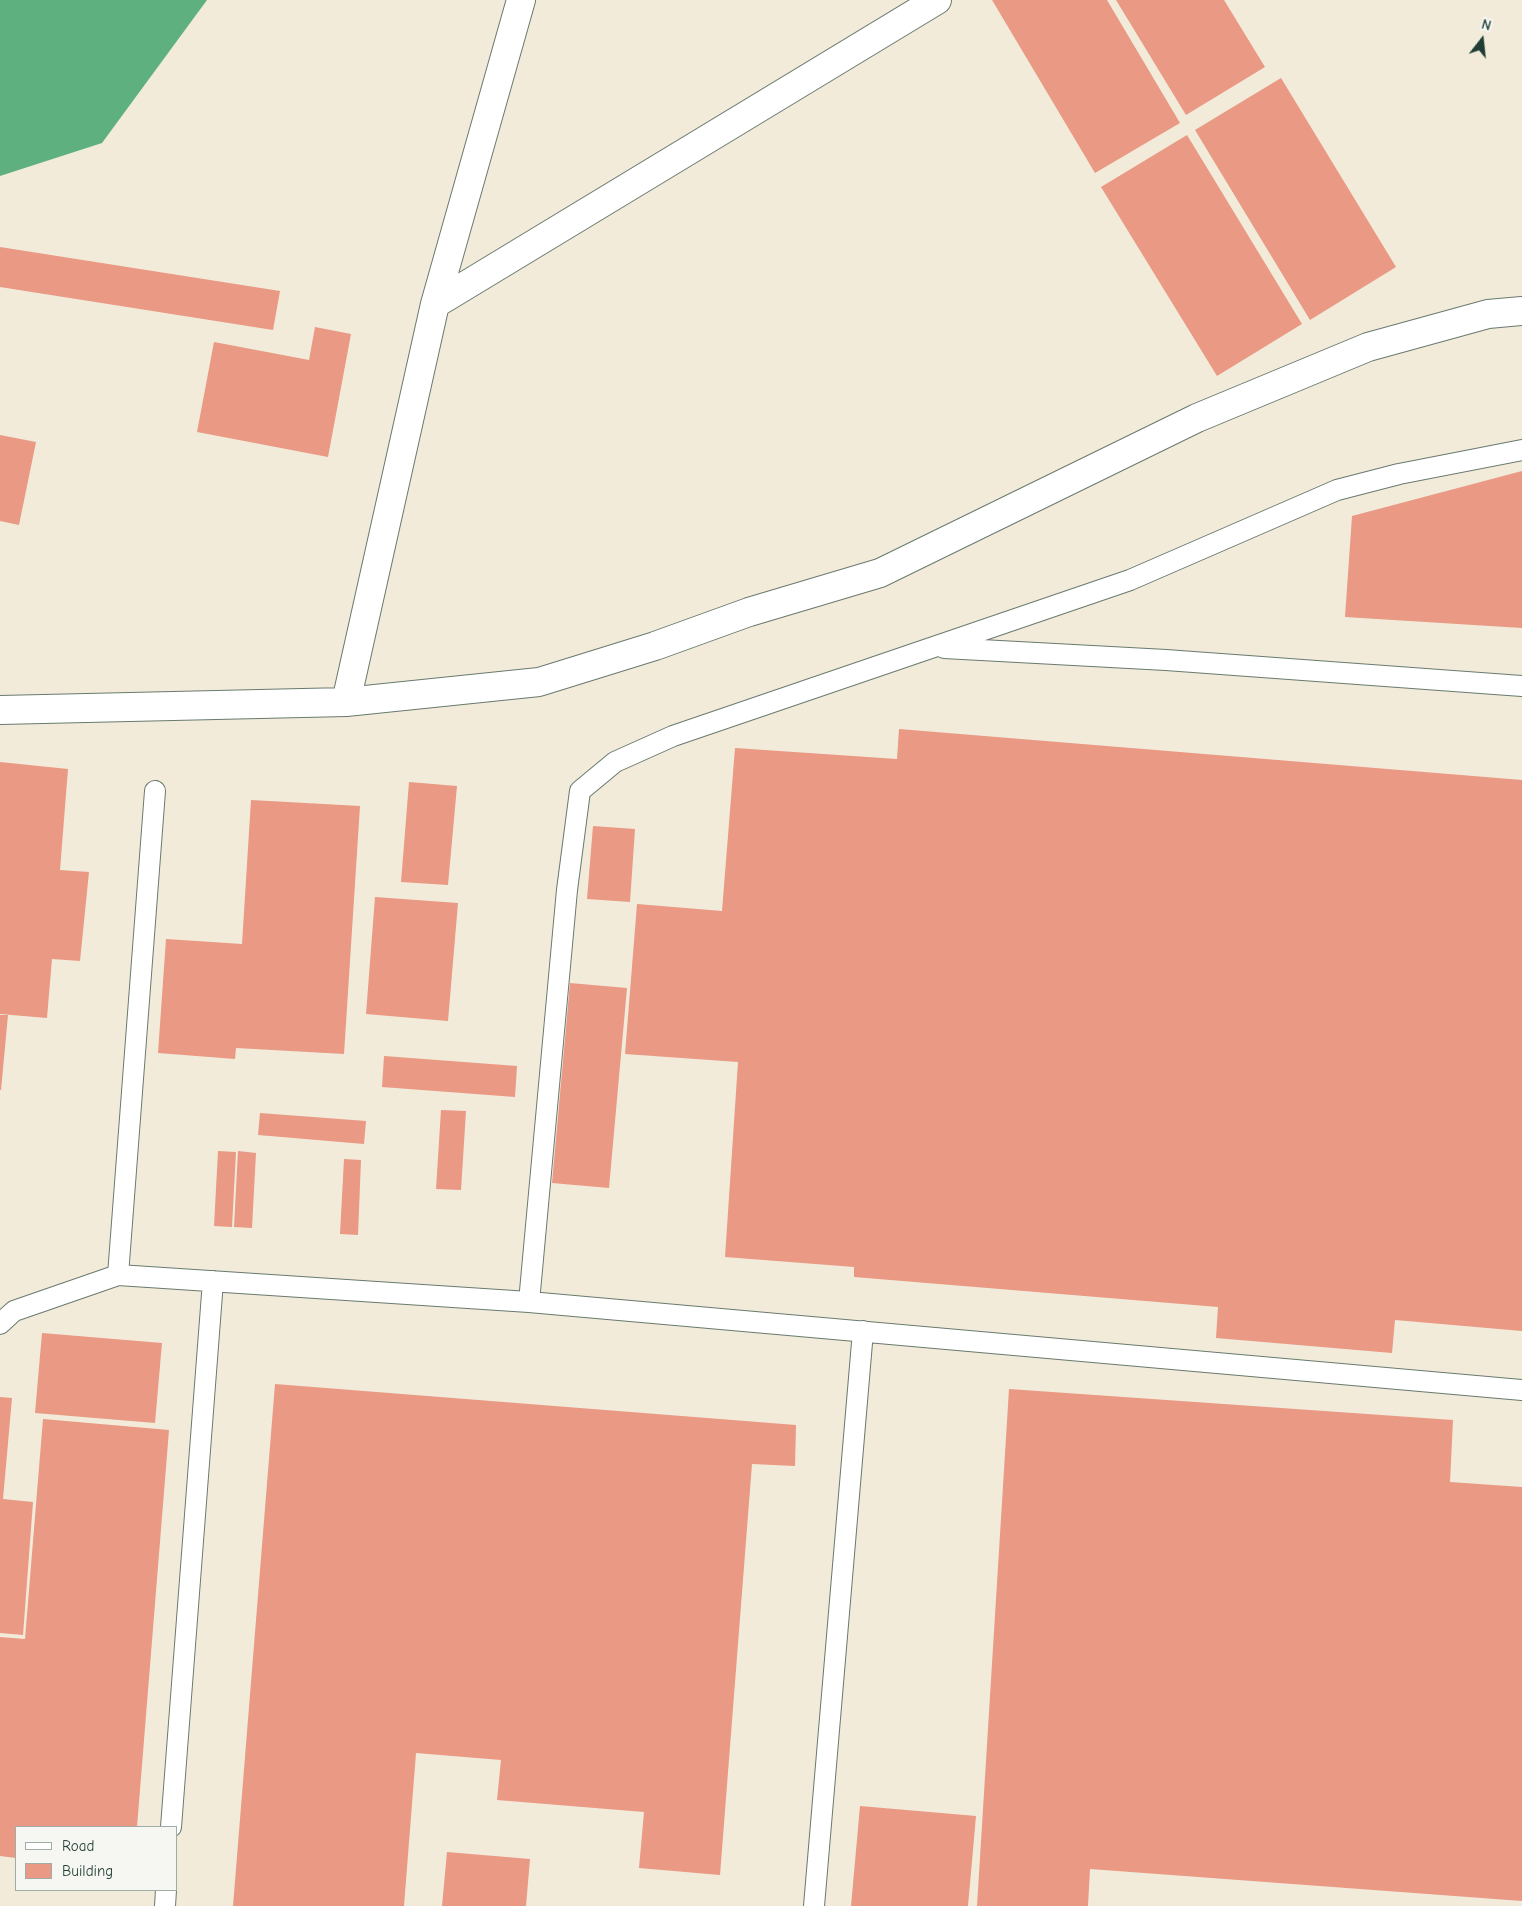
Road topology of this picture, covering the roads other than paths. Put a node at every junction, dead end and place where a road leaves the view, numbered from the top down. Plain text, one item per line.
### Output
1 (521, 0) edge
2 (937, 0) edge
3 (435, 304) junction
4 (1522, 310) edge
5 (1522, 450) edge
6 (932, 648) junction
7 (1522, 686) edge
8 (346, 702) junction
9 (0, 710) edge
10 (155, 791) dead end
11 (118, 1275) junction
12 (213, 1281) junction
13 (529, 1302) junction
14 (0, 1324) edge
15 (863, 1332) junction
16 (1522, 1390) edge
17 (171, 1826) edge
18 (166, 1891) edge
19 (165, 1906) edge
20 (814, 1906) edge

1 - 3 street
2 - 3 street
3 - 8 street
4 - 8 street
5 - 6 lane
6 - 7 lane
6 - 13 lane
8 - 9 street
10 - 11 lane
11 - 12 lane
11 - 14 lane
12 - 13 lane
12 - 17 lane
13 - 15 lane
15 - 16 lane
15 - 20 lane
18 - 19 lane

